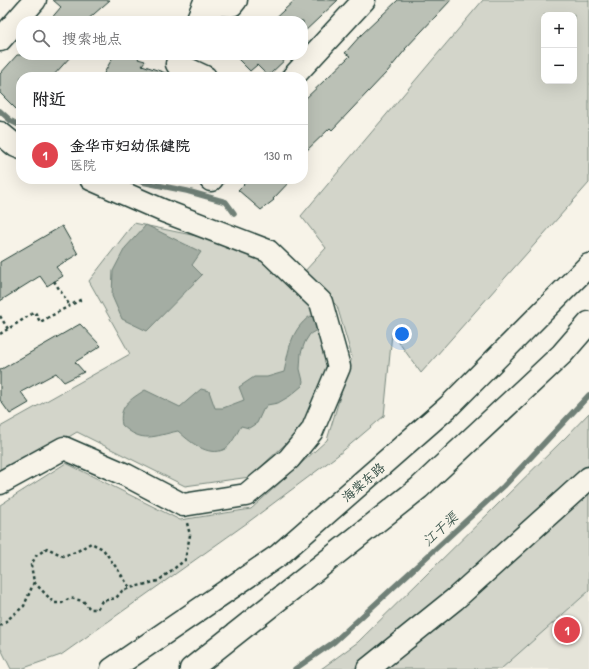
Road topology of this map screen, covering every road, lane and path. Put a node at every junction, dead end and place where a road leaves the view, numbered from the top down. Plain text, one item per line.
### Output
1 (35, 0) edge
2 (236, 0) edge
3 (364, 0) edge
4 (201, 8) edge
5 (21, 16) edge
6 (16, 22) edge
7 (0, 40) edge
8 (177, 65) edge
9 (193, 72) edge
10 (299, 72) edge
11 (0, 133) edge
12 (16, 146) edge
13 (122, 185) edge
14 (589, 265) edge
15 (54, 281) dead end
16 (82, 299) dead end
17 (70, 306) junction
18 (0, 316) edge
19 (589, 323) edge
20 (8, 329) junction
21 (0, 334) edge
22 (589, 478) edge
23 (0, 483) edge
24 (184, 505) junction
25 (34, 582) junction
26 (130, 588) junction
27 (0, 626) edge
28 (112, 669) edge
29 (191, 669) edge
30 (368, 669) edge

1 - 5 main road
2 - 4 main road
3 - 10 main road
6 - 7 main road
8 - 9 main road
11 - 12 main road
13 - 24 main road
14 - 28 main road, 海棠东路
15 - 17 path
16 - 17 path
17 - 20 path
18 - 20 path
19 - 29 main road
20 - 21 path
22 - 30 main road
23 - 24 main road
24 - 26 path
25 - 26 path
25 - 26 path
25 - 27 path

